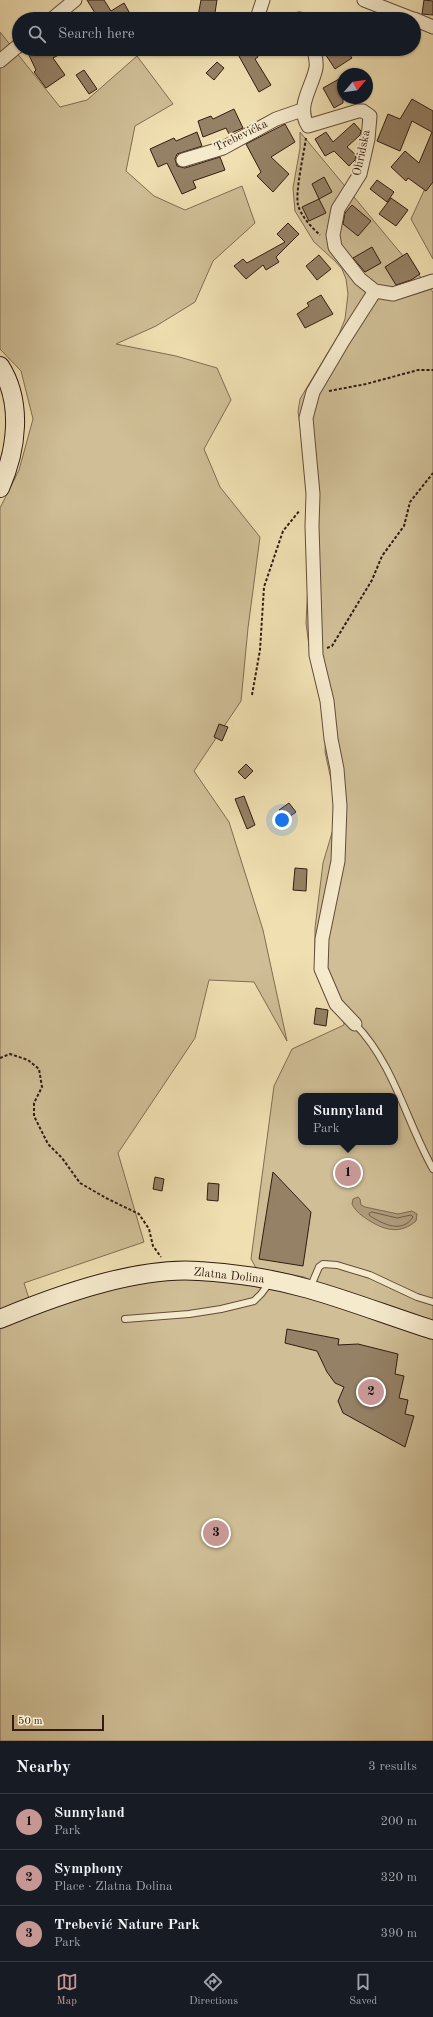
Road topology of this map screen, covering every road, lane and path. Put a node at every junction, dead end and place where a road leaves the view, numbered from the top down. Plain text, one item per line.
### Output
1 (75, 0) edge
2 (263, 0) edge
3 (364, 0) edge
4 (60, 12) edge
5 (259, 12) edge
6 (395, 12) edge
7 (421, 22) edge
8 (433, 27) edge
9 (12, 51) edge
10 (315, 56) edge
11 (0, 62) edge
12 (302, 110) junction
13 (308, 126) junction
14 (183, 160) dead end
15 (334, 247) junction
16 (433, 281) edge
17 (376, 291) junction
18 (0, 366) edge
19 (433, 370) edge
20 (310, 402) junction
21 (433, 473) edge
22 (0, 488) edge
23 (313, 494) junction
24 (316, 655) junction
25 (252, 695) dead end
26 (355, 1024) joint
27 (0, 1058) edge
28 (433, 1169) edge
29 (177, 1272) junction
30 (270, 1280) junction
31 (309, 1289) junction
32 (433, 1302) edge
33 (0, 1318) edge
34 (125, 1319) dead end
35 (433, 1330) edge

1 - 4 street
2 - 5 street
3 - 6 street
7 - 8 street
9 - 11 street
10 - 12 street
12 - 13 street
12 - 14 street, Trebevićka
13 - 15 path
13 - 15 street, Ohridska
15 - 17 street
16 - 17 street
17 - 20 street
18 - 22 main road
19 - 20 path
20 - 23 street
21 - 24 path
23 - 24 street
23 - 25 path
24 - 26 street
26 - 28 lane
27 - 29 path
29 - 30 main road, Zlatna Dolina
29 - 33 main road, Zlatna Dolina
30 - 31 main road, Zlatna Dolina
30 - 34 lane
31 - 32 lane
31 - 35 main road, Zlatna Dolina

